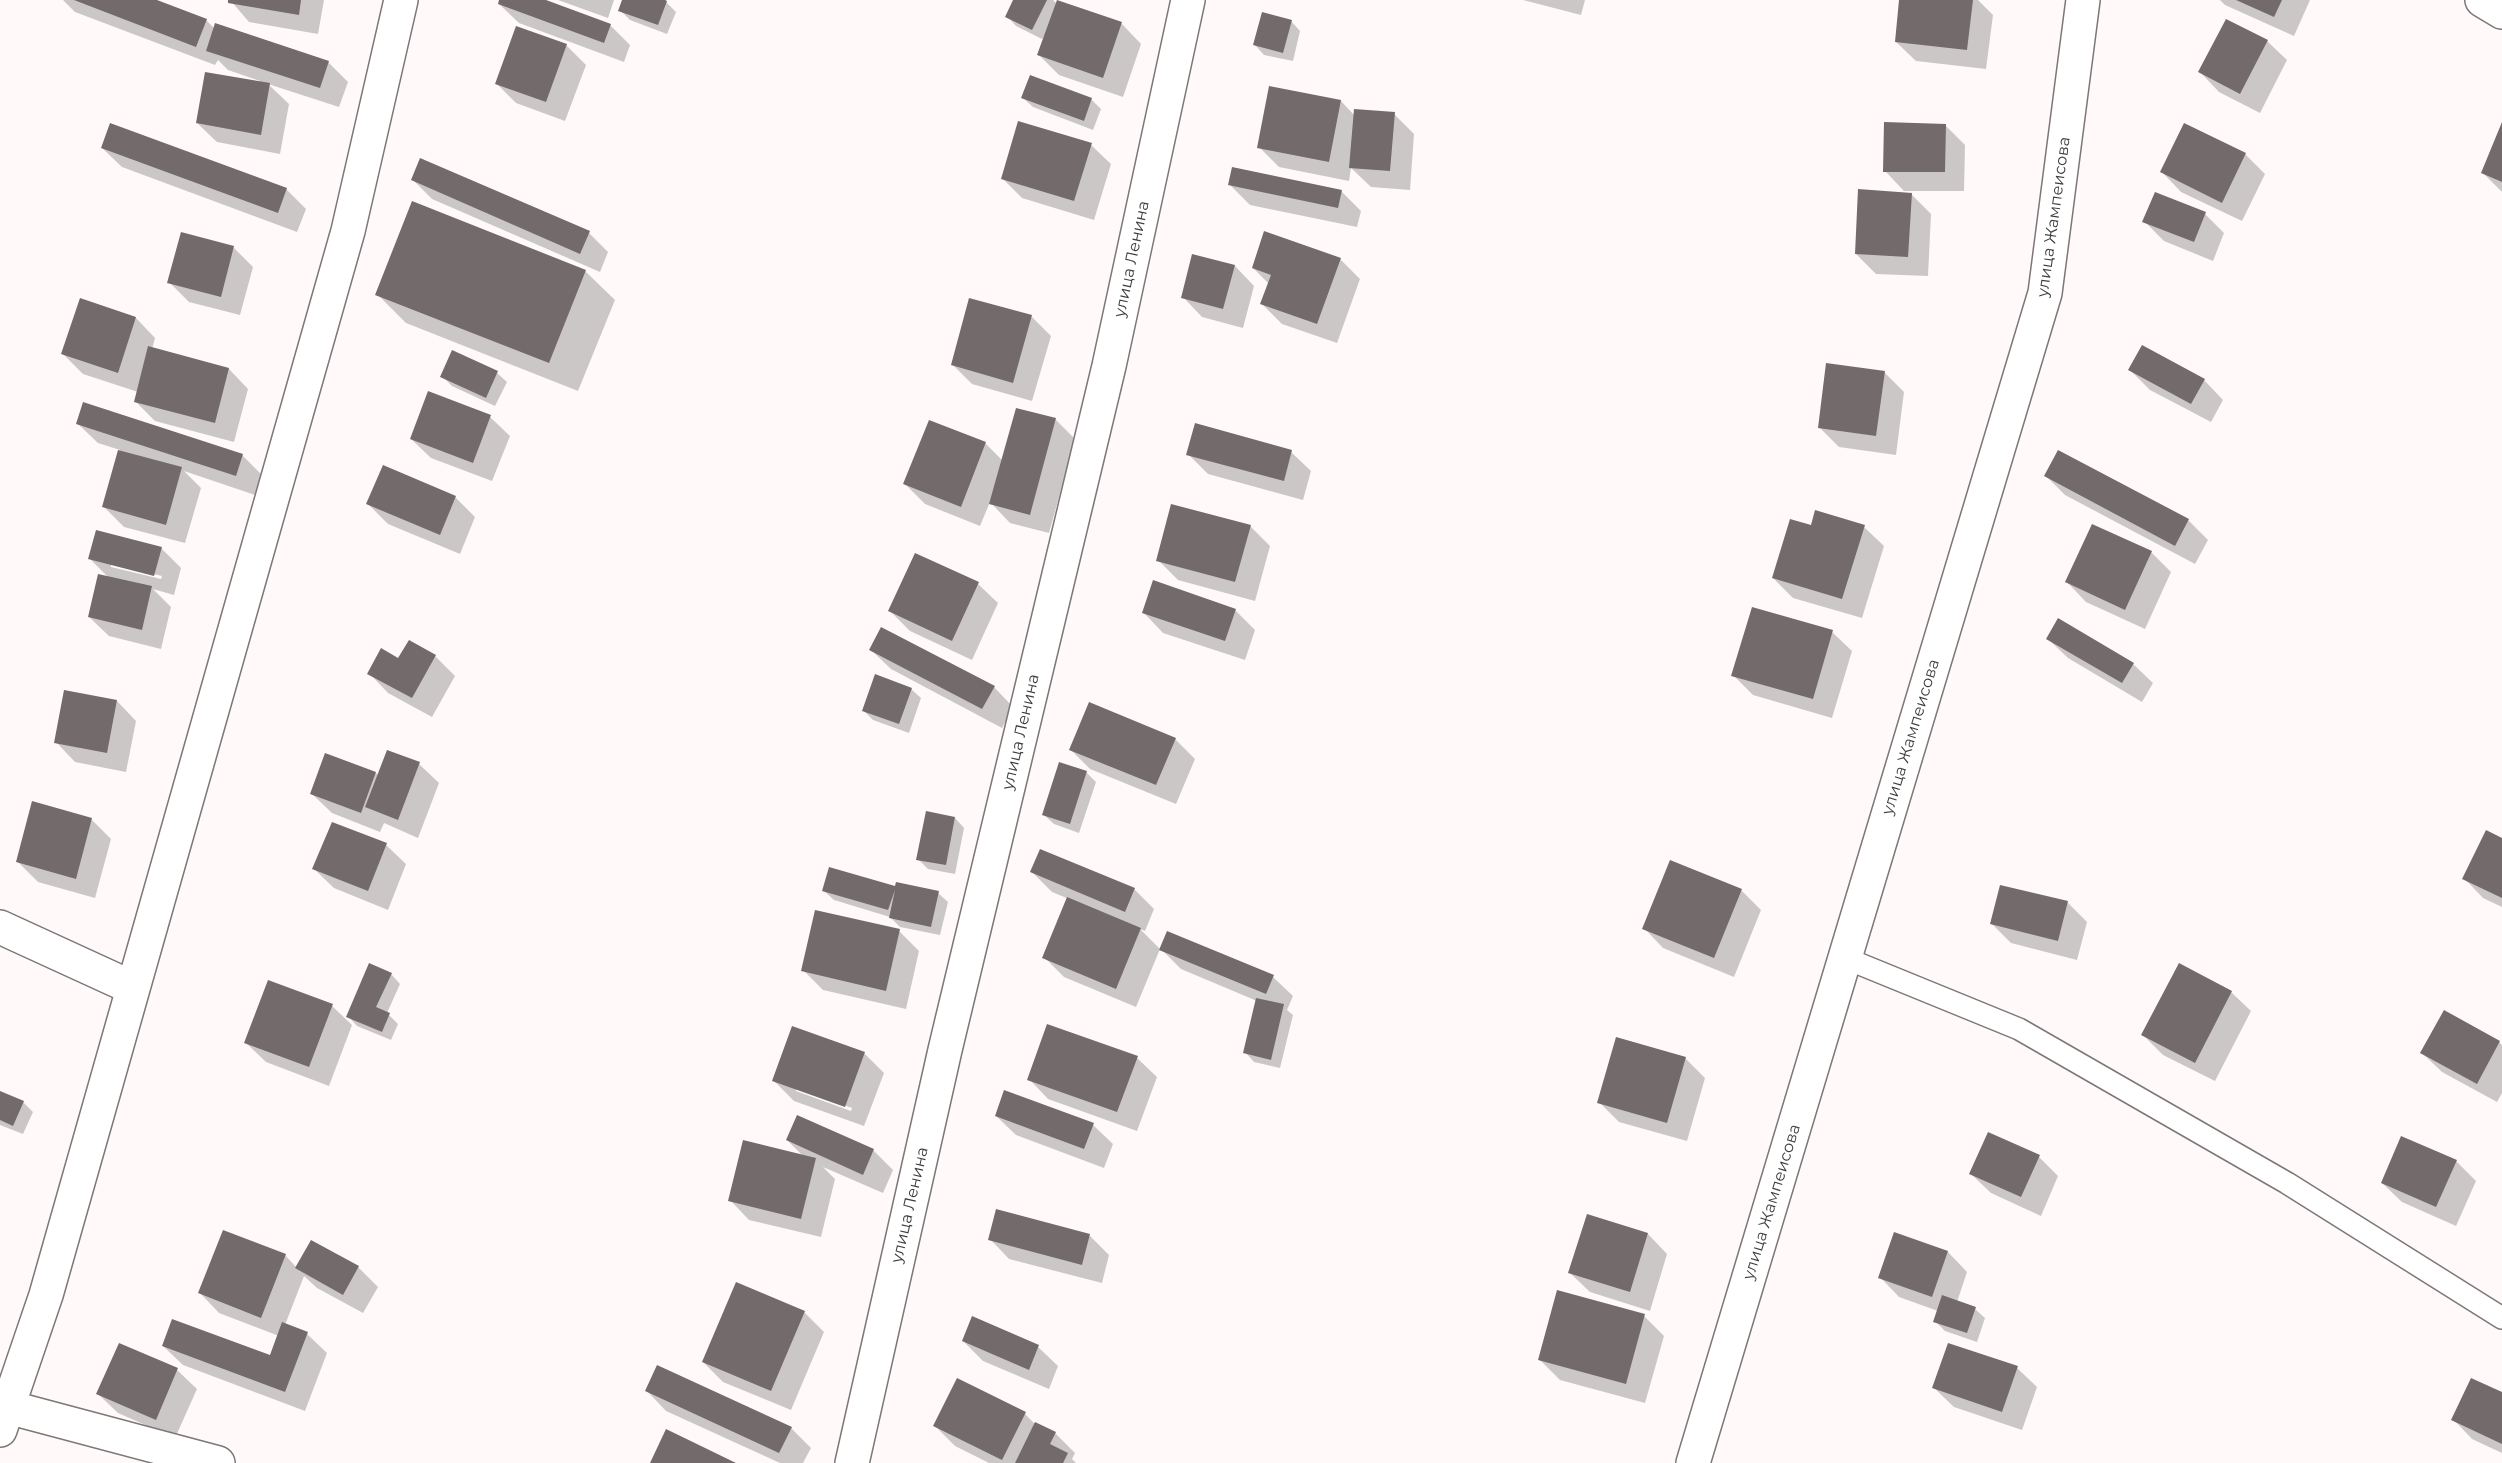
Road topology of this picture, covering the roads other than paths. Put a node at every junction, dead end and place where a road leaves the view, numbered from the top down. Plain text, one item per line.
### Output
1 (401, 0) edge
2 (1188, 0) edge
3 (2084, 0) edge
4 (2482, 0) edge
5 (2502, 12) edge
6 (0, 927) edge
7 (1845, 958) junction
8 (133, 988) junction
9 (2502, 1318) edge
10 (4, 1418) edge
11 (218, 1463) edge
12 (852, 1463) edge
13 (1693, 1463) edge

1 - 8 street
2 - 12 street, улица Ленина
3 - 7 street, улица Жампеисова
4 - 5 street
6 - 8 street
7 - 9 lane
7 - 13 street, улица Жампеисова
8 - 10 street
10 - 11 street

